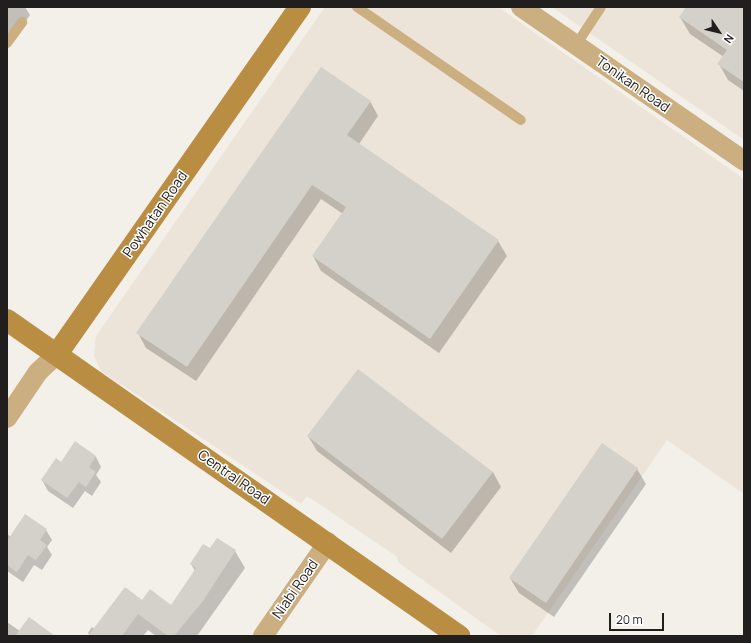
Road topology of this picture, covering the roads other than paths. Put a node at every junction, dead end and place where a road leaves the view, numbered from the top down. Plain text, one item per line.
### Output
1 (300, 7) edge
2 (357, 7) edge
3 (521, 7) edge
4 (601, 7) edge
5 (22, 22) dead end
6 (7, 42) edge
7 (576, 45) junction
8 (521, 120) dead end
9 (744, 161) edge
10 (7, 320) edge
11 (57, 354) junction
12 (7, 418) edge
13 (328, 542) junction
14 (263, 636) edge
15 (459, 636) edge

1 - 11 main road, Powhatan Road
2 - 8 lane
3 - 7 street, Tonikan Road
4 - 7 lane
5 - 6 lane
7 - 9 street, Tonikan Road
10 - 11 main road, Central Road
11 - 12 street, Powhatan Road
11 - 13 main road, Central Road
13 - 14 street, Niabi Road
13 - 15 main road, Central Road

